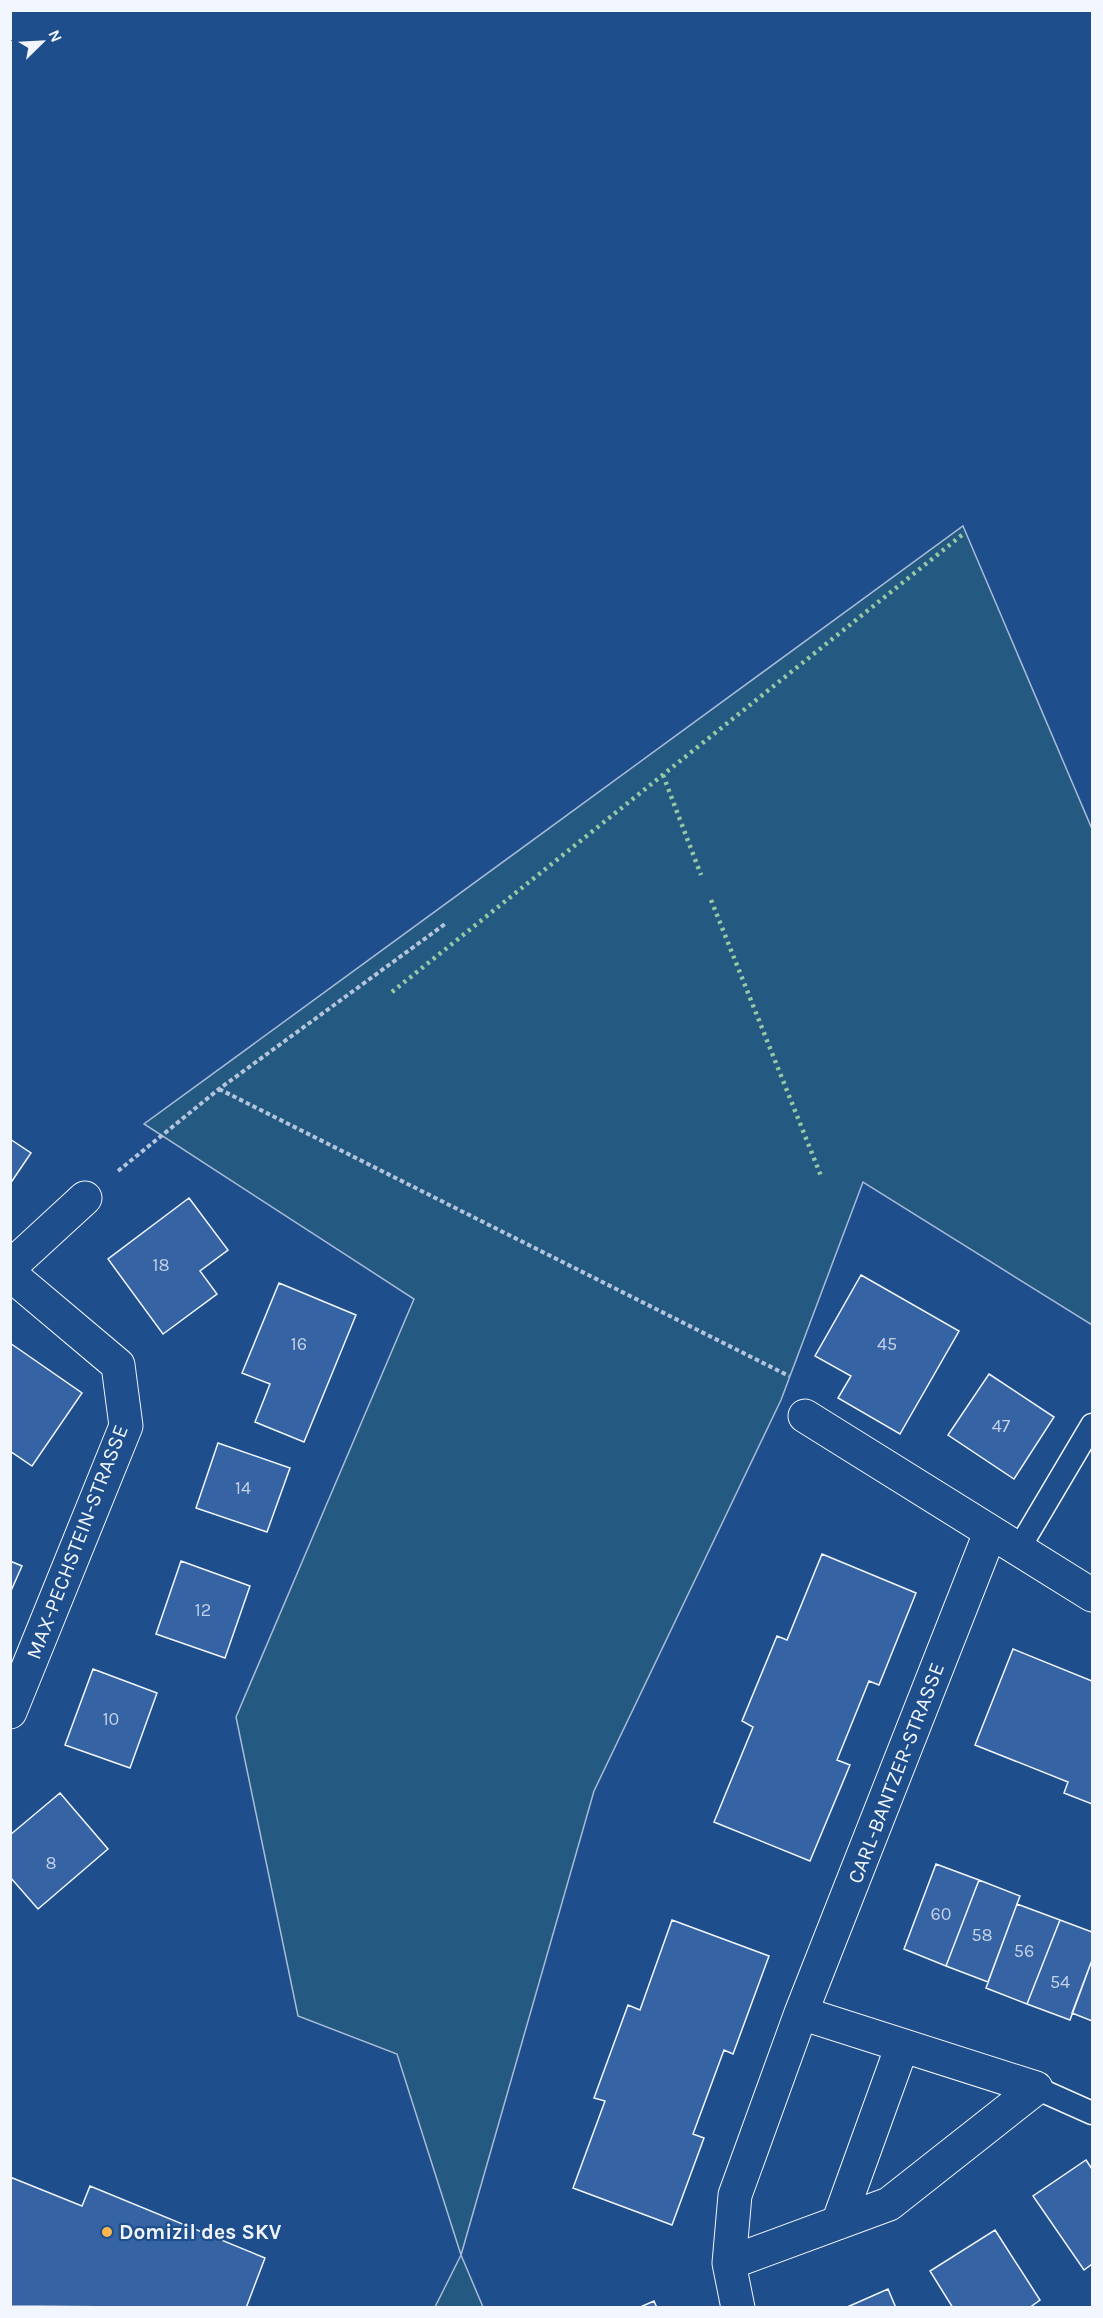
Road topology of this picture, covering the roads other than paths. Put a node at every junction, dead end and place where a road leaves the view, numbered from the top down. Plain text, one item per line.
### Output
1 (85, 1198) road end
2 (10, 1267) edge
3 (10, 1274) edge
4 (805, 1416) road end
5 (1092, 1425) edge
6 (990, 1533) junction
7 (1018, 1550) junction
8 (1092, 1595) edge
9 (10, 1712) edge
10 (801, 2013) junction
11 (902, 2046) junction
12 (1036, 2088) junction
13 (1092, 2113) edge
14 (838, 2223) junction
15 (729, 2264) junction
16 (738, 2307) edge

1 - 2 street
3 - 9 street, MAX-PECHSTEIN-STRASSE
4 - 6 street
5 - 7 lane
6 - 7 street
6 - 10 street, CARL-BANTZER-STRASSE
7 - 8 street
10 - 11 street
10 - 15 street, CARL-BANTZER-STRASSE
11 - 12 street
11 - 14 street
12 - 13 lane
12 - 14 street
14 - 15 street
15 - 16 street, CARL-BANTZER-STRASSE

